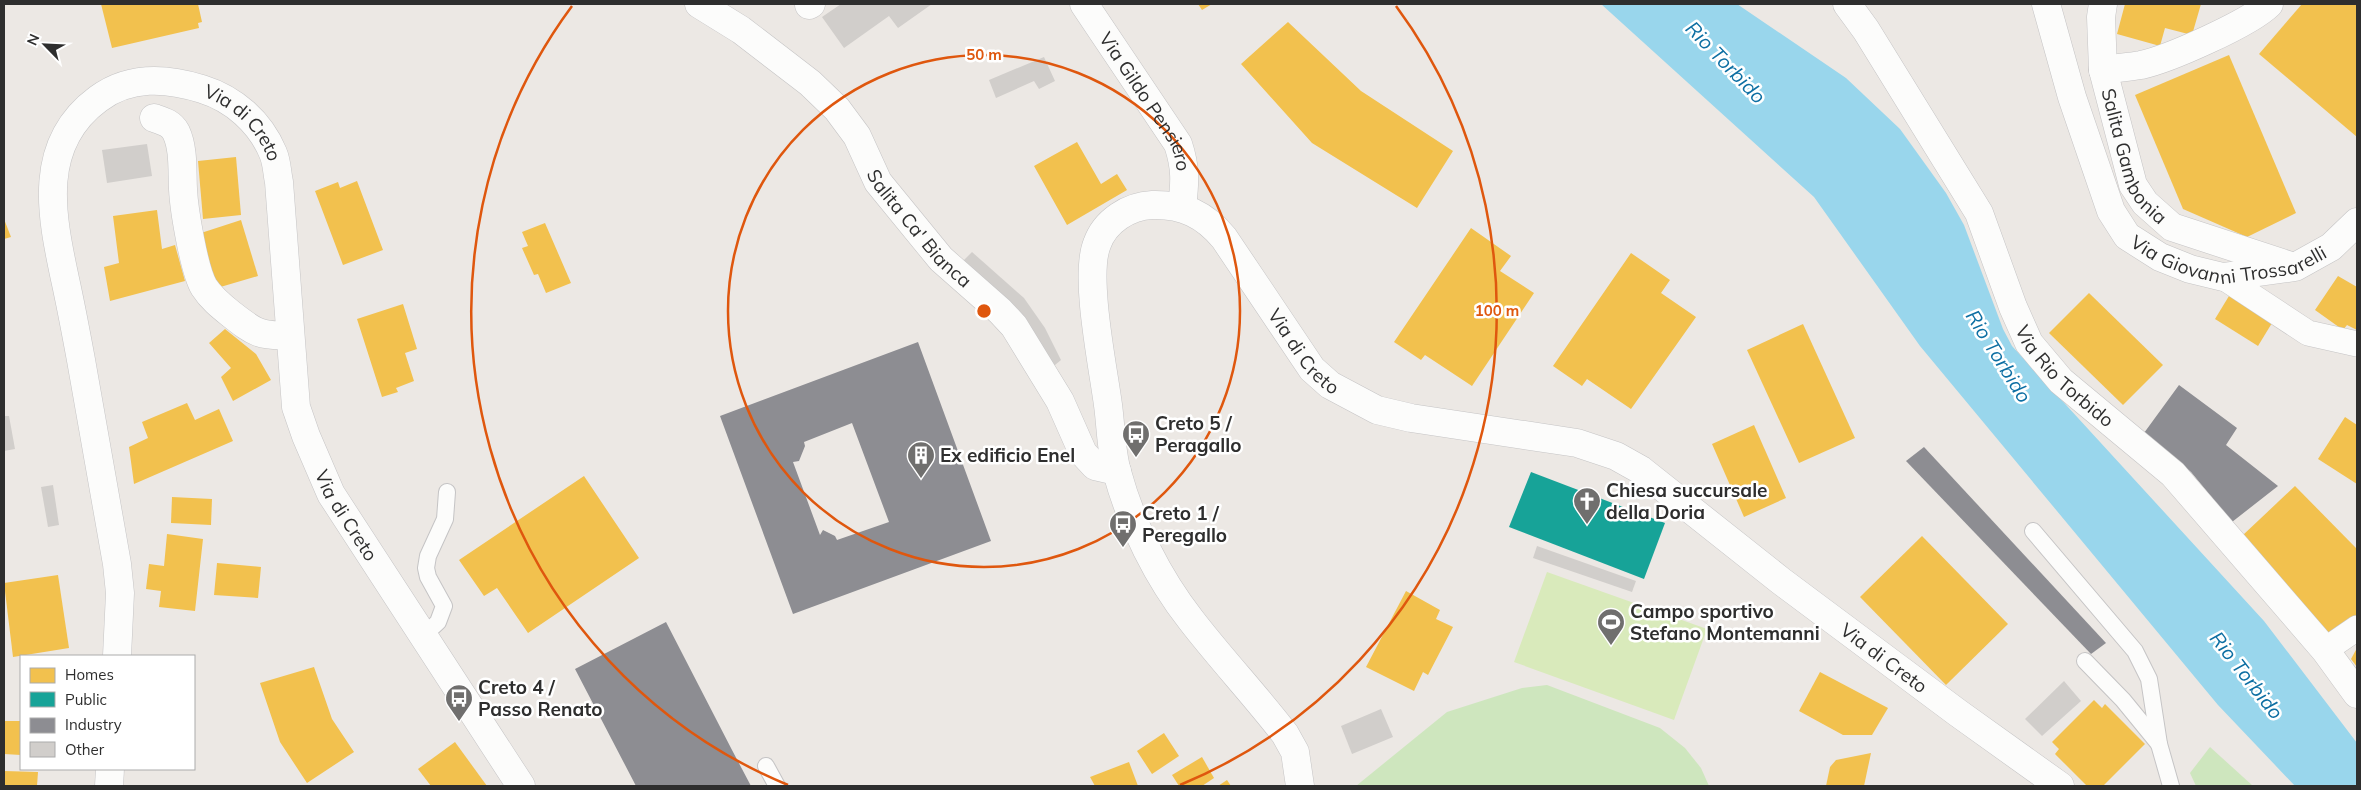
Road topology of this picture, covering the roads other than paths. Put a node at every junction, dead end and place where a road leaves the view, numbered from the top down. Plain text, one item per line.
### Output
1 (699, 4) edge
2 (1084, 4) edge
3 (1847, 4) edge
4 (2046, 4) edge
5 (2103, 4) edge
6 (2269, 4) edge
7 (2103, 70) junction
8 (154, 118) dead end
9 (1182, 207) junction
10 (2357, 222) edge
11 (2296, 267) junction
12 (2223, 277) junction
13 (290, 335) junction
14 (2357, 344) edge
15 (1117, 471) junction
16 (446, 492) dead end
17 (2033, 530) dead end
18 (2357, 628) edge
19 (423, 636) junction
20 (2325, 650) junction
21 (117, 655) edge
22 (2086, 661) dead end
23 (2357, 694) edge
24 (2159, 744) junction
25 (766, 766) dead end
26 (110, 770) edge
27 (109, 786) edge
28 (521, 786) edge
29 (777, 786) edge
30 (1300, 786) edge
31 (2060, 786) edge
32 (2172, 786) edge

1 - 15 main road, Salita Ca' Bianca
2 - 9 main road, Via Gildo Pensiero
3 - 20 main road, Via Rio Torbido
4 - 12 main road, Via Giovanni Trossarelli
5 - 7 main road, Salita Gambonia
6 - 7 main road, Salita Gambonia
7 - 11 main road, Salita Gambonia
8 - 13 main road
9 - 15 main road, Via di Creto
9 - 31 main road, Via di Creto
10 - 11 main road, Via Giovanni Trossarelli
11 - 12 main road, Via Giovanni Trossarelli
12 - 14 street
13 - 19 main road, Via di Creto
13 - 21 main road, Via di Creto
15 - 30 main road, Via di Creto
16 - 19 lane
17 - 24 lane
18 - 20 street
19 - 28 main road, Via di Creto
20 - 23 main road, Via Rio Torbido
22 - 24 lane
24 - 32 lane
25 - 29 lane
26 - 27 main road

